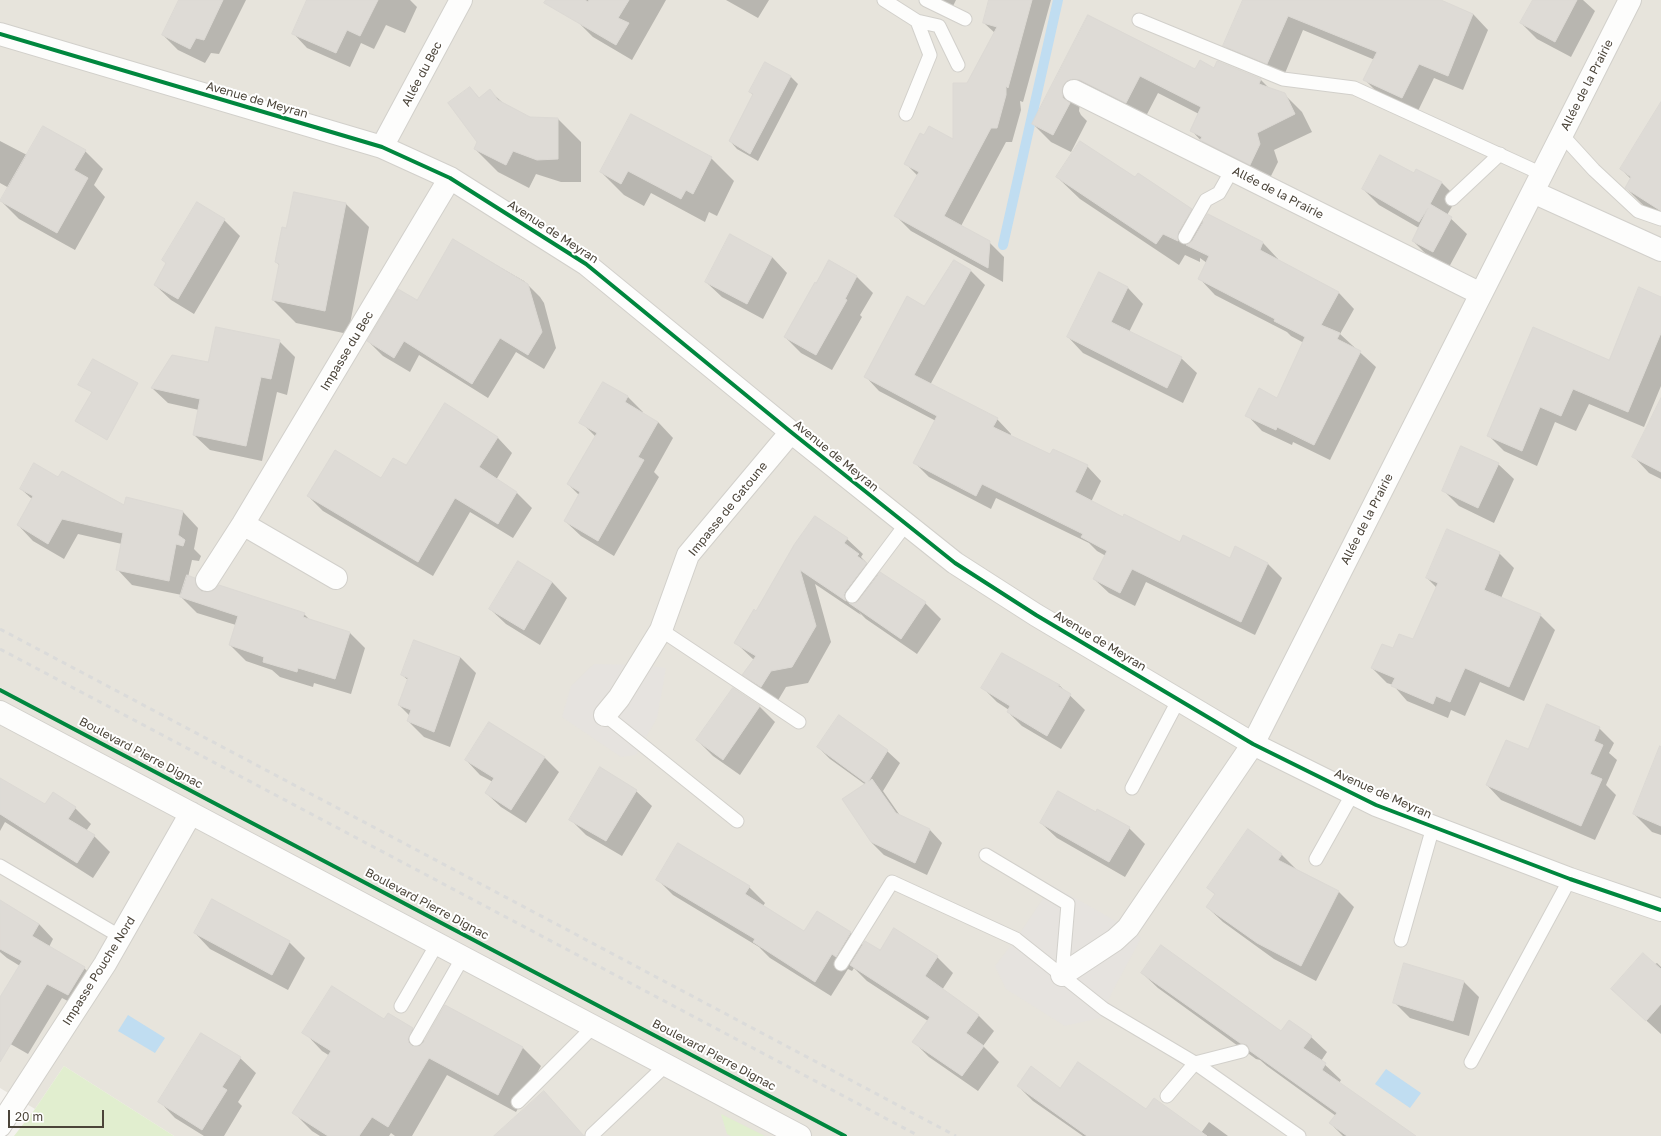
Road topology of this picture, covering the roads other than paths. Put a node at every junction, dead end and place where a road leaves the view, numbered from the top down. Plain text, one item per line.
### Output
1 (461, 0) edge
2 (884, 0) edge
3 (926, 0) edge
4 (1630, 0) edge
5 (965, 19) dead end
6 (1139, 20) dead end
7 (918, 21) junction
8 (0, 34) edge
9 (958, 65) dead end
10 (1074, 91) dead end
11 (906, 114) dead end
12 (1562, 135) junction
13 (382, 147) junction
14 (1500, 154) junction
15 (1232, 170) junction
16 (450, 178) junction
17 (1537, 183) junction
18 (1452, 199) dead end
19 (1661, 219) edge
20 (1185, 237) dead end
21 (1661, 250) edge
22 (1481, 294) junction
23 (791, 432) junction
24 (243, 524) junction
25 (906, 524) junction
26 (336, 578) dead end
27 (206, 580) dead end
28 (852, 596) dead end
29 (661, 630) junction
30 (1179, 700) junction
31 (0, 712) edge
32 (605, 716) joint
33 (799, 722) dead end
34 (1254, 744) junction
35 (1132, 788) dead end
36 (1352, 793) junction
37 (191, 813) junction
38 (738, 821) dead end
39 (1433, 827) junction
40 (986, 855) dead end
41 (1316, 859) dead end
42 (0, 866) edge
43 (1570, 879) junction
44 (1661, 910) edge
45 (121, 937) junction
46 (1401, 940) dead end
47 (437, 944) junction
48 (463, 957) junction
49 (841, 964) dead end
50 (1062, 975) junction
51 (401, 1006) dead end
52 (594, 1026) junction
53 (416, 1038) dead end
54 (1242, 1051) dead end
55 (1471, 1062) dead end
56 (1195, 1063) junction
57 (666, 1065) junction
58 (1167, 1096) dead end
59 (518, 1102) dead end
60 (0, 1126) edge
61 (592, 1135) edge
62 (800, 1136) edge
63 (1299, 1136) edge

1 - 13 street, Allée du Bec
2 - 7 lane
3 - 5 lane
4 - 12 street, Allée de la Prairie
6 - 14 lane
7 - 9 lane
7 - 11 lane
8 - 13 street, Avenue de Meyran
10 - 15 street, Allée de la Prairie
12 - 17 street, Allée de la Prairie
12 - 19 lane
13 - 16 street, Avenue de Meyran
14 - 17 lane
14 - 18 lane
15 - 20 lane
15 - 22 street, Allée de la Prairie
16 - 23 street, Avenue de Meyran
16 - 24 street, Impasse du Bec
17 - 21 street
17 - 22 street, Allée de la Prairie
22 - 34 street, Allée de la Prairie
23 - 25 street, Avenue de Meyran
23 - 29 street, Impasse de Gatoune
24 - 26 street
24 - 27 street, Impasse du Bec
25 - 28 lane
25 - 30 street, Avenue de Meyran
29 - 32 street, Impasse de Gatoune
29 - 33 lane
30 - 34 street, Avenue de Meyran
30 - 35 lane
31 - 37 street
32 - 38 lane
34 - 36 street, Avenue de Meyran
34 - 50 street, Allée de la Prairie
36 - 39 street, Avenue de Meyran
36 - 41 lane
37 - 45 street, Impasse Pouche Nord
37 - 47 street
39 - 43 street, Avenue de Meyran
39 - 46 lane
40 - 50 lane
42 - 45 lane
43 - 44 street, Avenue de Meyran
43 - 55 lane
45 - 60 street, Impasse Pouche Nord
47 - 48 street
47 - 51 lane
48 - 52 street
48 - 53 lane
49 - 50 lane
50 - 56 lane
52 - 57 street
52 - 59 lane
54 - 56 lane
56 - 58 lane
56 - 63 lane
57 - 61 lane
57 - 62 street

